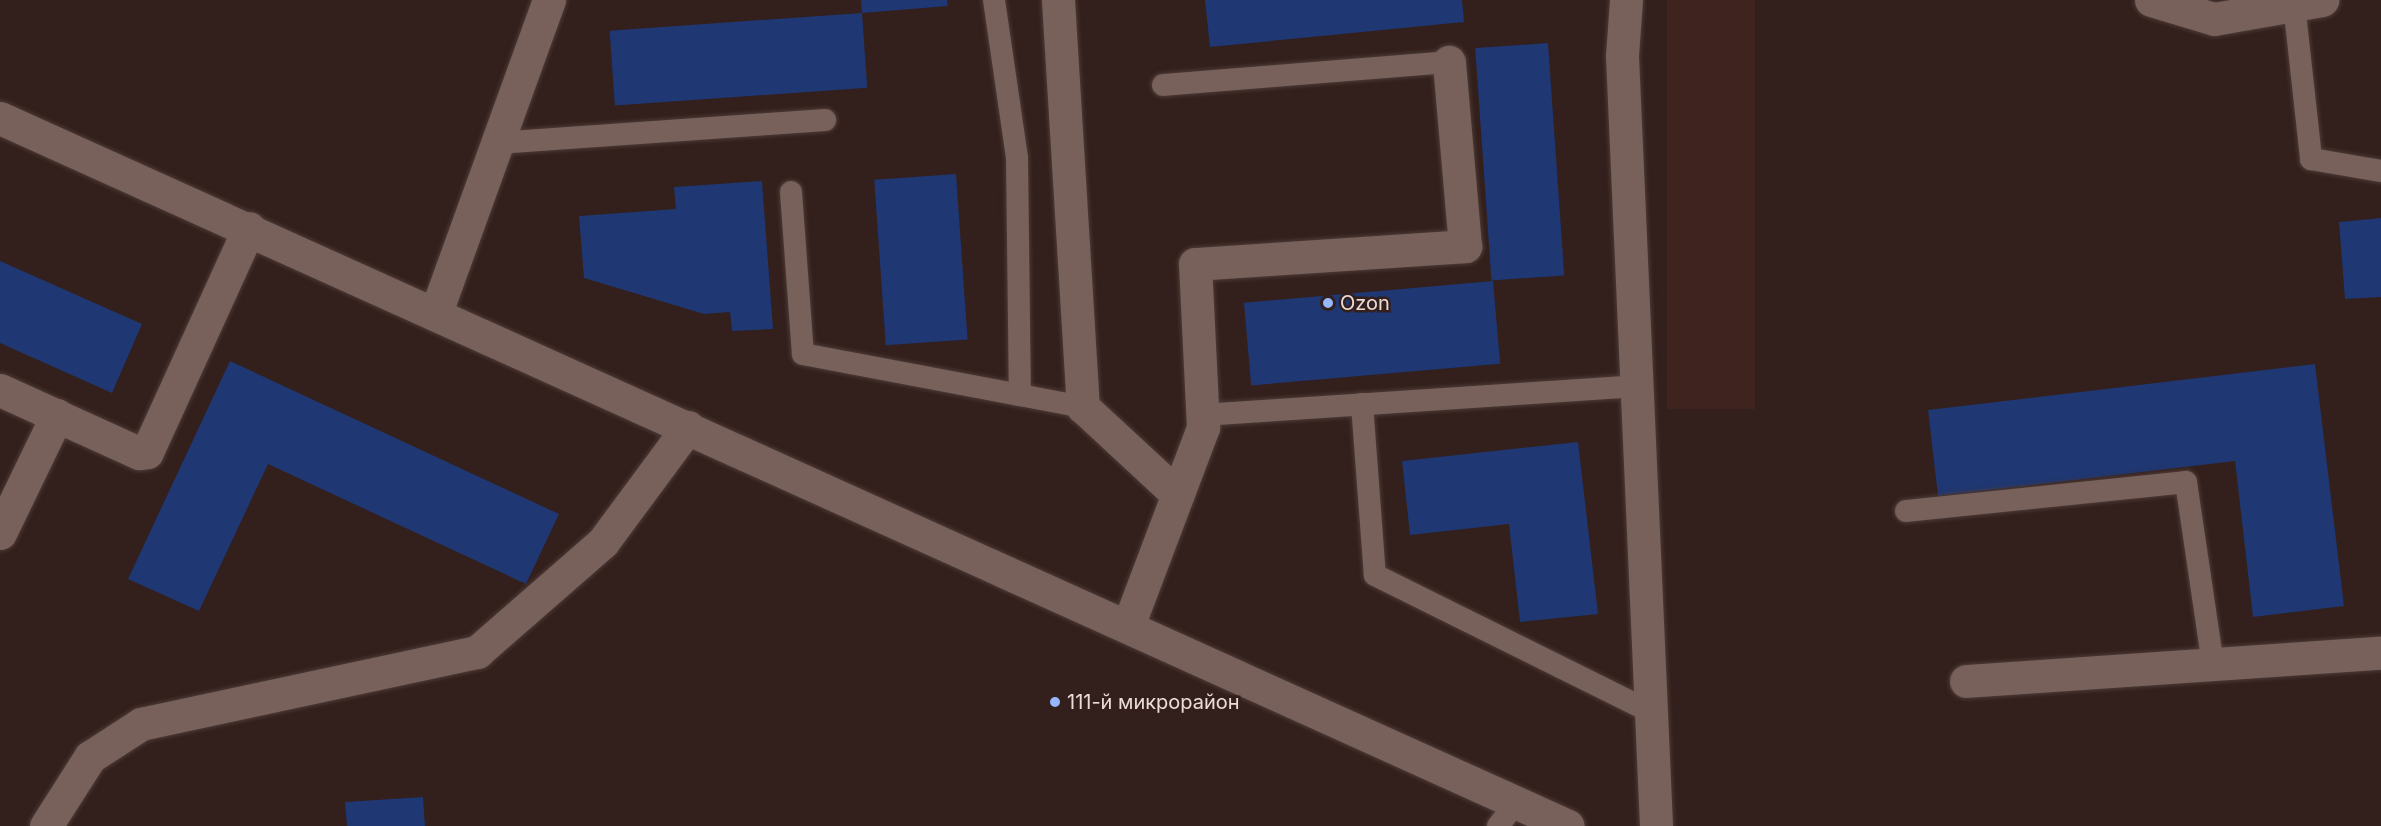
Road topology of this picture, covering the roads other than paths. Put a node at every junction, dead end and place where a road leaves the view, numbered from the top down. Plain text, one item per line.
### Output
1 (549, 0) edge
2 (994, 0) edge
3 (1058, 0) edge
4 (1626, 0) edge
5 (2151, 0) edge
6 (2302, 1) edge
7 (1449, 62) joint
8 (1163, 85) dead end
9 (0, 118) edge
10 (825, 120) dead end
11 (497, 143) junction
12 (2381, 171) edge
13 (791, 192) dead end
14 (249, 228) junction
15 (436, 312) junction
16 (1637, 386) junction
17 (0, 390) edge
18 (1020, 395) junction
19 (1362, 404) junction
20 (1083, 407) junction
21 (57, 415) junction
22 (1202, 415) junction
23 (688, 427) junction
24 (1178, 495) junction
25 (1906, 511) dead end
26 (0, 533) edge
27 (1128, 626) junction
28 (2381, 653) edge
29 (2213, 664) junction
30 (1966, 681) dead end
31 (1651, 712) junction
32 (1507, 815) edge
33 (46, 826) edge
34 (1568, 826) edge
35 (1656, 826) edge

1 - 11 street
2 - 18 lane
3 - 20 street
4 - 16 street
5 - 6 street
6 - 12 lane
7 - 8 lane
7 - 22 street
9 - 14 street
10 - 11 lane
11 - 15 street
13 - 18 lane
14 - 15 street
14 - 21 street
15 - 23 street
16 - 19 lane
16 - 31 street
17 - 21 street
18 - 20 lane
19 - 22 lane
19 - 31 lane
20 - 24 street
21 - 26 street
22 - 24 street
23 - 27 street
23 - 33 street
24 - 27 street
25 - 29 lane
27 - 32 street
28 - 29 street
29 - 30 street
31 - 35 street
32 - 34 street

